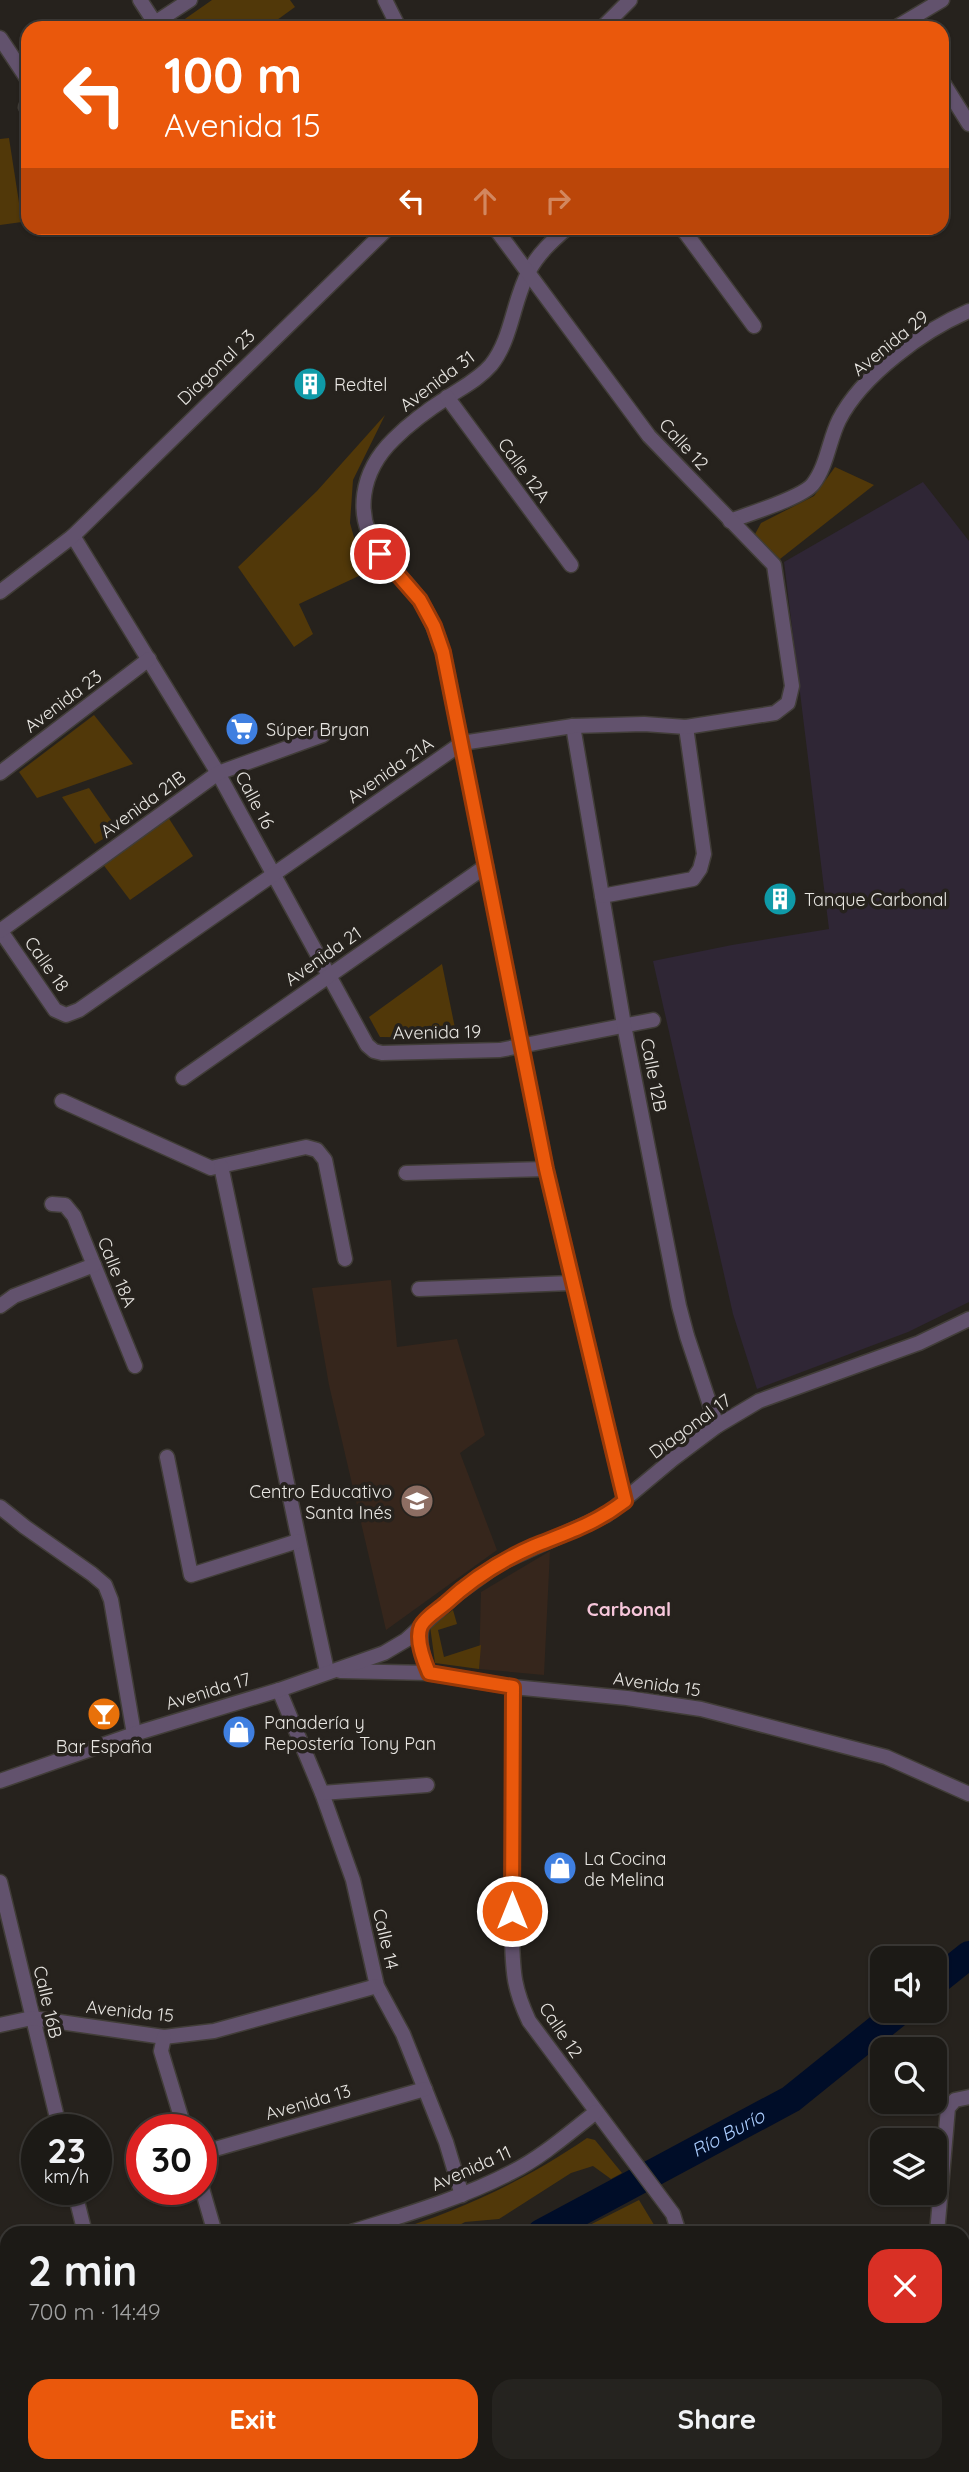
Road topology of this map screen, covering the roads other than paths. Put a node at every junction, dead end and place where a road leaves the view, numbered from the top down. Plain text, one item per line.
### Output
1 (139, 0) edge
2 (190, 0) edge
3 (385, 0) edge
4 (630, 0) edge
5 (942, 0) edge
6 (149, 21) edge
7 (157, 21) edge
8 (396, 21) edge
9 (609, 21) edge
10 (910, 21) edge
11 (0, 38) edge
12 (21, 70) edge
13 (949, 92) edge
14 (969, 124) edge
15 (381, 235) edge
16 (500, 235) edge
17 (559, 235) edge
18 (687, 235) edge
19 (528, 273) junction
20 (969, 311) edge
21 (754, 326) dead end
22 (447, 397) junction
23 (730, 522) junction
24 (73, 537) junction
25 (571, 565) dead end
26 (0, 592) edge
27 (149, 659) junction
28 (788, 703) joint
29 (573, 726) junction
30 (686, 727) junction
31 (323, 734) dead end
32 (462, 743) junction
33 (0, 773) edge
34 (218, 774) junction
35 (486, 866) junction
36 (273, 875) junction
37 (602, 896) junction
38 (0, 930) edge
39 (330, 975) junction
40 (65, 1015) joint
41 (653, 1020) dead end
42 (624, 1025) junction
43 (520, 1047) junction
44 (373, 1051) joint
45 (183, 1079) dead end
46 (62, 1101) dead end
47 (221, 1166) junction
48 (546, 1169) junction
49 (406, 1173) dead end
50 (52, 1204) dead end
51 (345, 1259) dead end
52 (94, 1265) junction
53 (571, 1283) junction
54 (419, 1289) dead end
55 (0, 1306) edge
56 (969, 1319) edge
57 (135, 1366) dead end
58 (717, 1426) junction
59 (167, 1457) dead end
60 (625, 1501) junction
61 (0, 1507) edge
62 (298, 1541) junction
63 (422, 1625) junction
64 (327, 1671) junction
65 (429, 1673) junction
66 (513, 1687) junction
67 (279, 1690) junction
68 (134, 1734) junction
69 (0, 1781) edge
70 (427, 1785) dead end
71 (322, 1793) junction
72 (969, 1794) edge
73 (0, 1882) edge
74 (377, 1986) junction
75 (32, 2018) junction
76 (0, 2025) edge
77 (164, 2037) junction
78 (425, 2089) junction
79 (969, 2097) edge
80 (596, 2112) junction
81 (56, 2114) edge
82 (180, 2114) edge
83 (217, 2148) edge
84 (462, 2194) junction
85 (78, 2205) edge
86 (207, 2205) edge
87 (673, 2214) junction
88 (83, 2226) edge
89 (213, 2226) edge
90 (368, 2226) edge
91 (677, 2226) edge
92 (682, 2226) edge
93 (938, 2226) edge

1 - 6 street
2 - 7 street
3 - 8 street
4 - 9 street
5 - 10 street
11 - 12 street
13 - 14 street
15 - 24 street, Diagonal 23
16 - 19 street, Calle 12
17 - 19 street, Avenida 31
18 - 21 street
19 - 22 street, Avenida 31
19 - 23 street, Calle 12
20 - 23 street, Avenida 29
22 - 25 street, Calle 12A
22 - 32 street, Avenida 31
23 - 28 street, Calle 12
24 - 26 street, Diagonal 23
24 - 27 street, Calle 16
27 - 33 street, Avenida 23
27 - 34 street, Calle 16
28 - 30 street, Avenida 21A
29 - 30 street, Avenida 21A
29 - 32 street, Avenida 21A
29 - 37 street, Calle 12B
30 - 37 street
31 - 34 street, Avenida 21B
32 - 35 street
32 - 36 street, Avenida 21A
34 - 36 street, Calle 16
34 - 38 street, Avenida 21B
35 - 39 street, Avenida 21
35 - 43 street
36 - 39 street, Calle 16
36 - 40 street, Avenida 21A
37 - 42 street, Calle 12B
38 - 40 street, Calle 18
39 - 44 street, Calle 16
39 - 45 street, Avenida 21
41 - 42 street, Avenida 19
42 - 43 street, Avenida 19
42 - 58 street, Calle 12B
43 - 44 street, Avenida 19
43 - 48 street
46 - 47 street
47 - 51 street
47 - 62 street
48 - 49 street
48 - 53 street
50 - 52 street, Calle 18A
52 - 55 street
52 - 57 street, Calle 18A
53 - 54 street
53 - 60 street
56 - 58 street, Diagonal 17
58 - 60 street, Diagonal 17
59 - 62 street
60 - 63 street, Diagonal 17
61 - 68 street
62 - 64 street
63 - 64 street, Avenida 17
63 - 65 street
64 - 65 street, Avenida 15
64 - 67 street, Avenida 17
65 - 66 street, Avenida 15
66 - 72 street, Avenida 15
66 - 80 street, Calle 12
67 - 68 street, Avenida 17
67 - 71 street, Calle 14
68 - 69 street, Avenida 17
70 - 71 street
71 - 74 street, Calle 14
73 - 75 street, Calle 16B
74 - 77 street, Avenida 15
74 - 78 street, Calle 14
75 - 76 street, Avenida 15
75 - 77 street, Avenida 15
75 - 81 street, Calle 16B
77 - 82 street
78 - 83 street, Avenida 13
78 - 84 street, Calle 14
79 - 93 street
80 - 84 street, Avenida 11
80 - 87 street, Calle 12
84 - 90 street, Avenida 11
85 - 88 street
86 - 89 street
87 - 91 street, Calle 12
87 - 92 street

